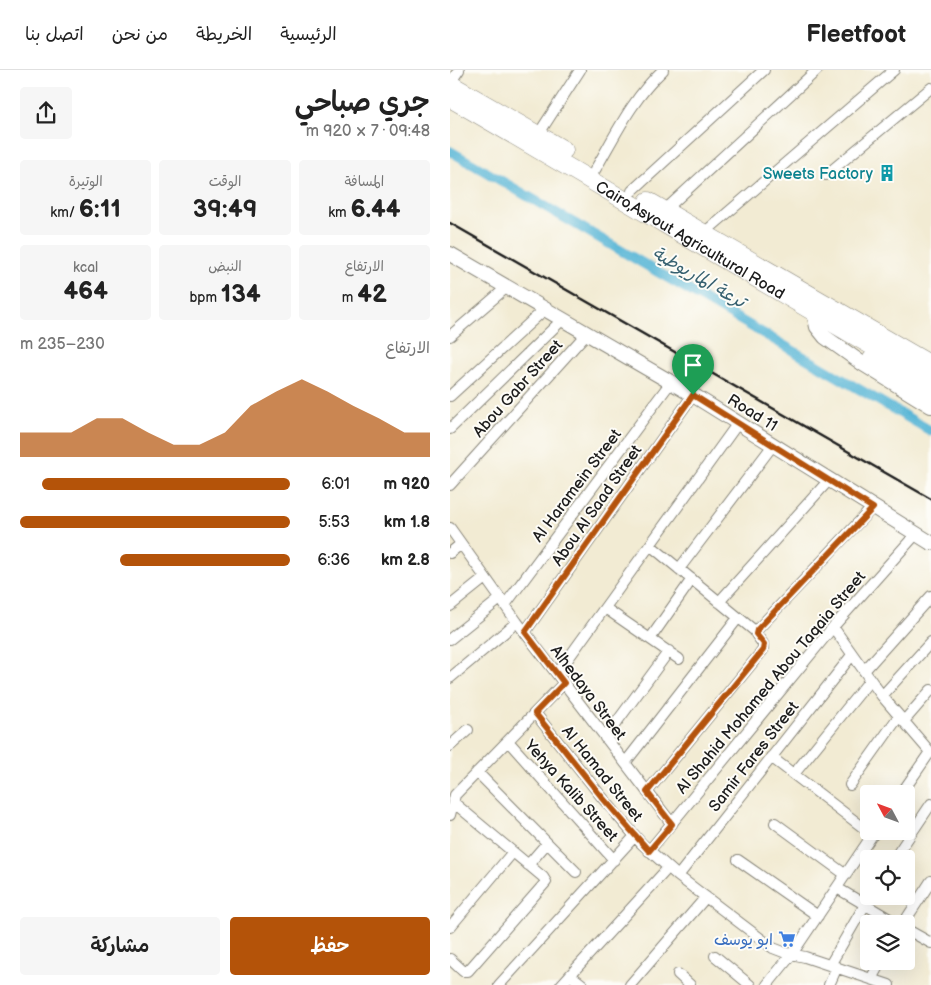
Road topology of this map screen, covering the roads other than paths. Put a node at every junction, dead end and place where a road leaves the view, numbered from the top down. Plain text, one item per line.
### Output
1 (459, 70) edge
2 (580, 70) edge
3 (662, 70) edge
4 (764, 70) edge
5 (817, 70) edge
6 (894, 70) edge
7 (450, 83) edge
8 (931, 88) edge
9 (450, 98) edge
10 (538, 134) junction
11 (595, 170) junction
12 (826, 175) dead end
13 (632, 191) junction
14 (665, 210) junction
15 (704, 233) junction
16 (450, 254) edge
17 (507, 287) junction
18 (545, 309) junction
19 (814, 313) junction
20 (563, 319) junction
21 (587, 333) junction
22 (450, 336) edge
23 (931, 365) edge
24 (671, 382) junction
25 (927, 388) edge
26 (693, 395) junction
27 (450, 396) edge
28 (931, 406) edge
29 (738, 423) junction
30 (450, 429) edge
31 (772, 445) junction
32 (829, 480) junction
33 (450, 485) edge
34 (873, 508) junction
35 (450, 528) edge
36 (916, 534) junction
37 (931, 543) edge
38 (461, 544) junction
39 (650, 546) junction
40 (450, 553) edge
41 (679, 569) junction
42 (485, 578) junction
43 (692, 579) junction
44 (931, 596) edge
45 (502, 602) junction
46 (719, 602) junction
47 (450, 606) edge
48 (605, 608) junction
49 (738, 618) junction
50 (517, 622) junction
51 (834, 627) junction
52 (525, 632) junction
53 (756, 632) junction
54 (450, 639) edge
55 (650, 639) junction
56 (931, 642) edge
57 (668, 651) junction
58 (852, 655) junction
59 (679, 659) dead end
60 (557, 674) junction
61 (867, 675) junction
62 (450, 678) edge
63 (564, 683) junction
64 (931, 690) edge
65 (882, 696) junction
66 (535, 713) junction
67 (901, 719) junction
68 (468, 730) dead end
69 (605, 738) junction
70 (508, 741) junction
71 (450, 746) edge
72 (931, 752) edge
73 (771, 757) junction
74 (625, 763) junction
75 (477, 772) junction
76 (794, 774) junction
77 (850, 785) dead end
78 (907, 785) edge
79 (647, 792) junction
80 (453, 802) junction
81 (931, 804) edge
82 (450, 815) edge
83 (775, 823) dead end
84 (860, 823) edge
85 (672, 824) junction
86 (635, 836) junction
87 (869, 840) edge
88 (547, 843) junction
89 (900, 850) edge
90 (649, 851) junction
91 (514, 852) junction
92 (614, 860) junction
93 (738, 860) dead end
94 (528, 864) junction
95 (668, 868) junction
96 (576, 872) dead end
97 (846, 875) junction
98 (678, 876) junction
99 (931, 881) edge
100 (837, 888) junction
101 (706, 897) junction
102 (860, 898) edge
103 (866, 905) edge
104 (873, 905) edge
105 (886, 915) edge
106 (909, 915) edge
107 (818, 916) junction
108 (450, 927) edge
109 (915, 934) edge
110 (931, 943) edge
111 (792, 954) junction
112 (715, 956) dead end
113 (450, 959) edge
114 (834, 966) junction
115 (876, 970) edge
116 (570, 974) junction
117 (678, 974) dead end
118 (871, 979) junction
119 (884, 984) edge
120 (499, 985) edge
121 (561, 985) edge
122 (583, 985) edge
123 (630, 985) edge
124 (690, 985) edge
125 (750, 985) edge
126 (767, 985) edge
127 (828, 985) edge

1 - 7 street
2 - 10 street
3 - 11 street
4 - 13 street
5 - 14 street
6 - 15 street
7 - 10 highway, Cairo,Asyout Agricultural Road
8 - 12 street
9 - 19 highway, Cairo,Asyout Agricultural Road
10 - 11 highway, Cairo,Asyout Agricultural Road
11 - 13 highway, Cairo,Asyout Agricultural Road
13 - 14 highway, Cairo,Asyout Agricultural Road
14 - 15 highway, Cairo,Asyout Agricultural Road
15 - 23 highway, Cairo,Asyout Agricultural Road
16 - 17 street, Road 11
17 - 18 street, Road 11
17 - 22 street
18 - 20 street, Road 11
18 - 27 street
19 - 25 highway, Cairo,Asyout Agricultural Road
19 - 28 street
20 - 21 street, Road 11
20 - 30 street
21 - 24 street, Road 11
21 - 33 street, Abou Gabr Street
24 - 26 street, Road 11
24 - 45 street, Al Haramein Street
26 - 29 street, Road 11
26 - 52 street, Abou Al Saad Street
29 - 31 street, Road 11
29 - 39 street
31 - 32 street, Road 11
31 - 41 street
32 - 34 street, Road 11
32 - 46 street
34 - 36 street, Road 11
34 - 53 street
35 - 38 street, Alhedaya Street
36 - 37 street, Road 11
36 - 51 street, Al Shahid Mohamed Abou Taqaia Street
38 - 40 street
38 - 42 street, Alhedaya Street
39 - 41 street
39 - 48 street
41 - 43 street
42 - 45 street, Alhedaya Street
42 - 47 street
43 - 46 street
43 - 55 street
44 - 61 street
45 - 50 street, Alhedaya Street
45 - 54 street, Al Haramein Street
46 - 49 street
48 - 55 street
48 - 60 street
49 - 53 street
49 - 74 street
50 - 52 street, Alhedaya Street
50 - 62 street
51 - 58 street
51 - 85 street, Al Shahid Mohamed Abou Taqaia Street
52 - 60 street, Alhedaya Street
53 - 79 street
55 - 57 street
56 - 65 street
57 - 59 street
57 - 69 street
58 - 61 street
58 - 73 street, Samir Fares Street
60 - 63 street, Alhedaya Street
61 - 65 street
61 - 76 street
63 - 66 street
63 - 69 street, Alhedaya Street
64 - 67 street
65 - 67 street
66 - 70 street
66 - 86 street, Al Hamad Street
67 - 72 street
67 - 77 street
68 - 71 street
69 - 74 street, Alhedaya Street
70 - 75 street
70 - 92 street, Yehya Kalib Street
72 - 78 street
73 - 76 street
73 - 98 street, Samir Fares Street
74 - 79 street, Alhedaya Street
75 - 80 street
75 - 88 street
76 - 84 street
79 - 85 street, Alhedaya Street
80 - 82 street
80 - 91 street
81 - 89 street
83 - 97 street
85 - 90 street, Al Shahid Mohamed Abou Taqaia Street
86 - 90 street, Al Hamad Street
86 - 92 street
87 - 97 street
88 - 94 street
88 - 96 street
90 - 95 street, Al Hamad Street
91 - 94 street
91 - 108 street
92 - 120 street
93 - 107 street
94 - 113 street
95 - 98 street, Al Hamad Street
95 - 116 street
97 - 100 street
98 - 101 street, Al Hamad Street
99 - 106 street
100 - 102 street
100 - 107 street
101 - 111 street, Al Hamad Street
101 - 123 street
103 - 114 street
104 - 105 street
107 - 111 street
109 - 110 street
111 - 114 street, Al Hamad Street
111 - 126 street
112 - 125 street
114 - 118 street, Al Hamad Street
114 - 127 street
115 - 118 street
116 - 121 street
116 - 122 street
117 - 124 street
118 - 119 street, Al Hamad Street

